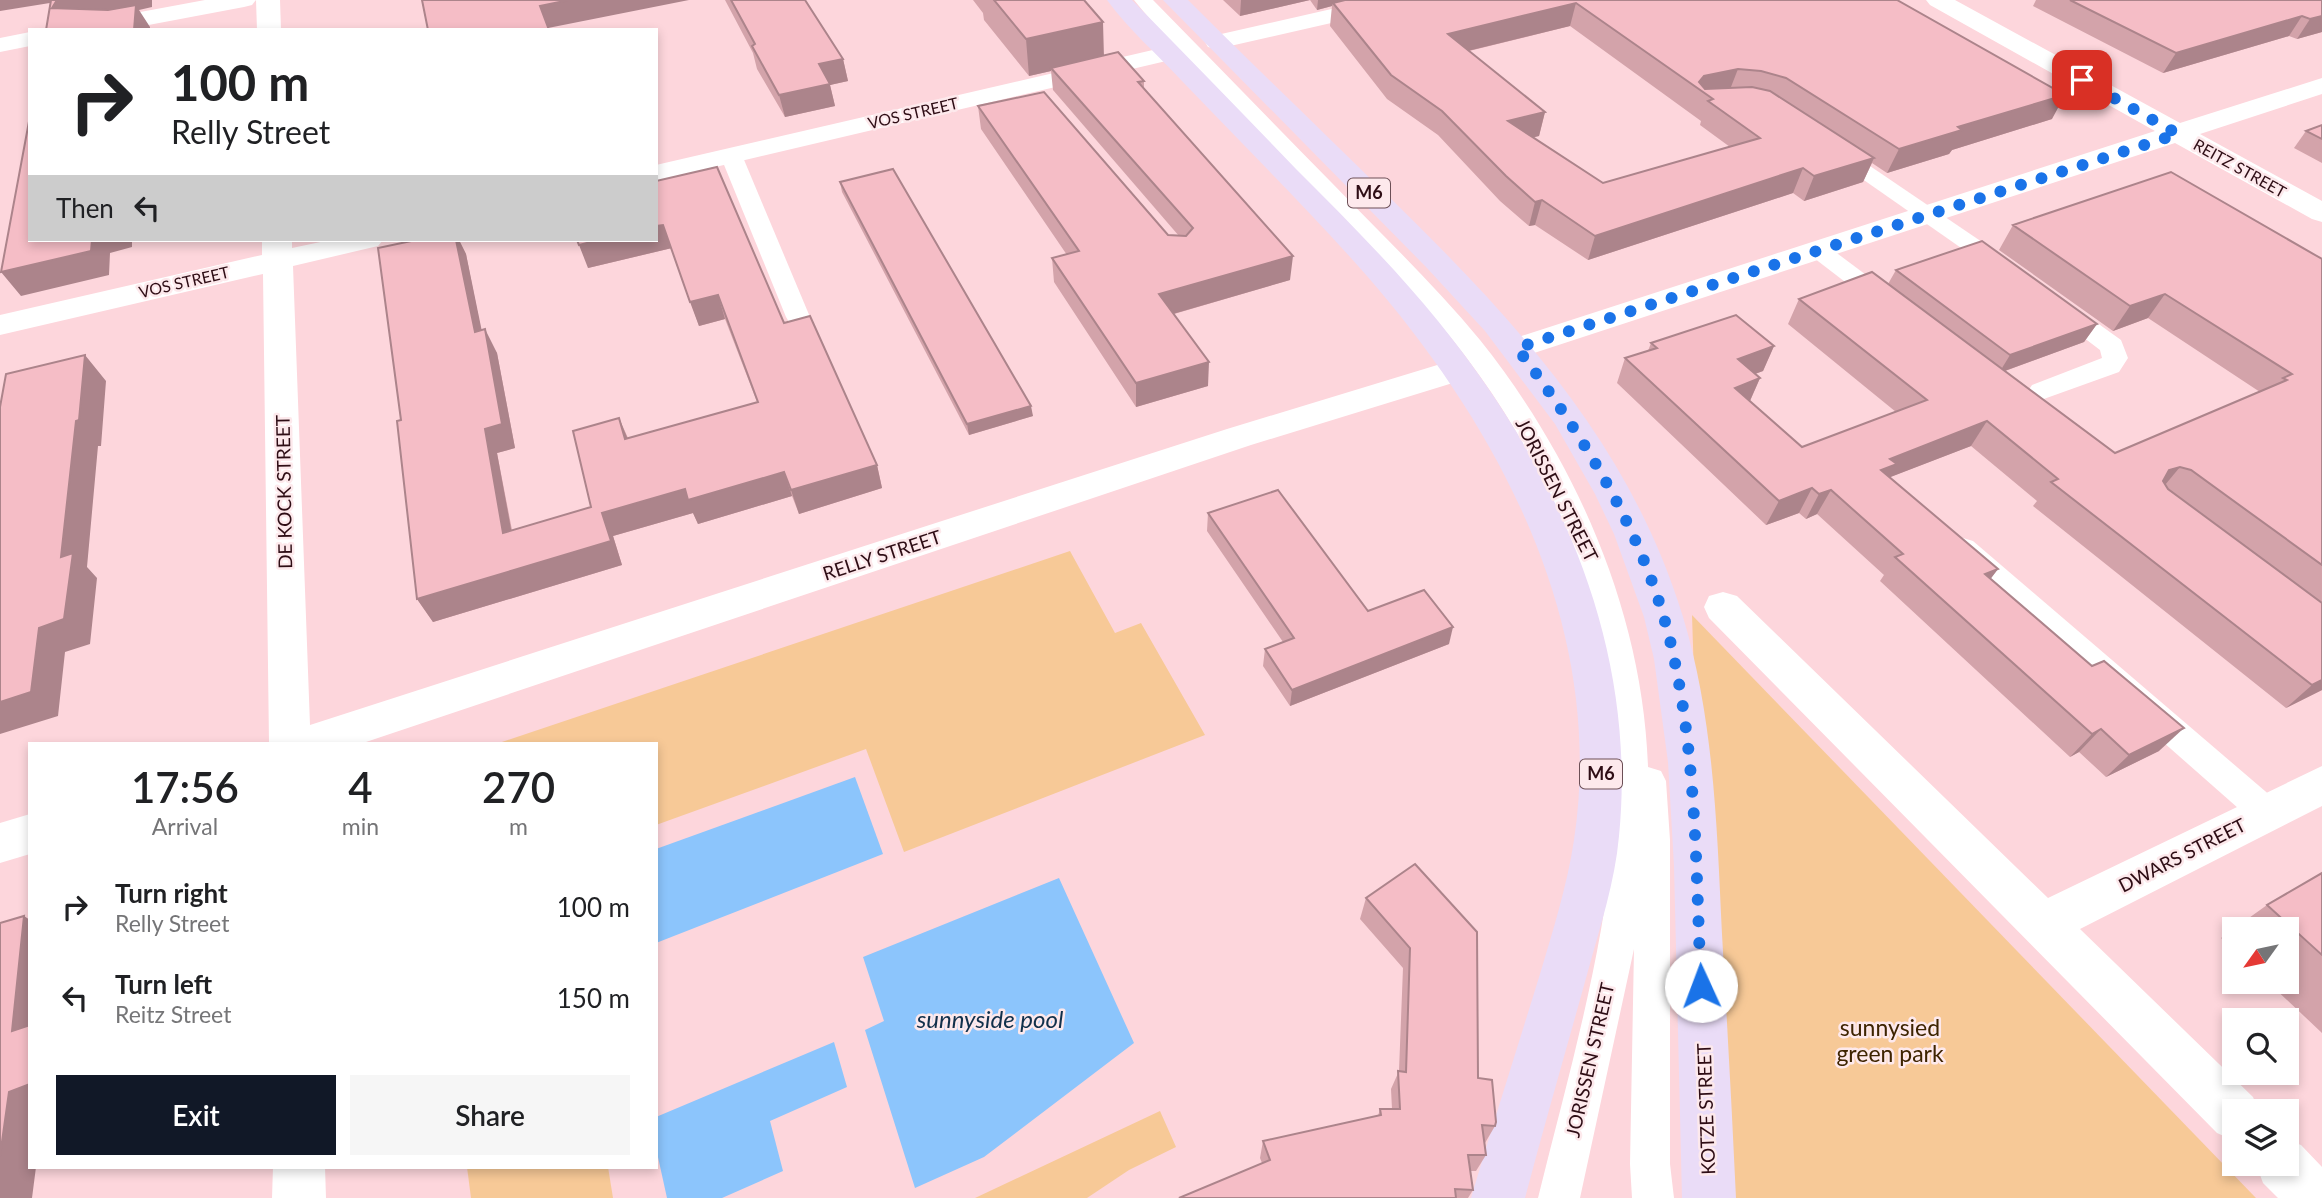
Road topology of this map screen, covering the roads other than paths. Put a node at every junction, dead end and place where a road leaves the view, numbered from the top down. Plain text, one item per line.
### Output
1 (244, 0) edge
2 (268, 0) edge
3 (1119, 0) edge
4 (1143, 0) edge
5 (1153, 0) edge
6 (1175, 0) edge
7 (1402, 0) edge
8 (1938, 0) edge
9 (92, 28) edge
10 (270, 28) edge
11 (28, 39) edge
12 (1217, 42) junction
13 (0, 45) edge
14 (1170, 53) junction
15 (1034, 85) junction
16 (2322, 86) edge
17 (1052, 106) edge
18 (2178, 134) junction
19 (1823, 142) edge
20 (731, 155) junction
21 (658, 173) edge
22 (2322, 213) edge
23 (1930, 214) junction
24 (350, 242) edge
25 (278, 250) edge
26 (1818, 250) junction
27 (798, 317) edge
28 (1905, 317) edge
29 (0, 325) edge
30 (1517, 348) junction
31 (1457, 370) junction
32 (2041, 391) dead end
33 (1941, 529) edge
34 (1723, 607) dead end
35 (290, 742) edge
36 (313, 742) edge
37 (2322, 785) edge
38 (2267, 813) junction
39 (28, 835) edge
40 (0, 843) edge
41 (2042, 925) junction
42 (2222, 1102) edge
43 (299, 1169) edge
44 (2294, 1176) edge
45 (299, 1198) edge
46 (1498, 1198) edge
47 (1559, 1198) edge
48 (1653, 1198) edge
49 (1709, 1198) edge
50 (2315, 1198) edge

1 - 9 street
2 - 10 street
3 - 14 main road, M6
4 - 47 lane, JORISSEN STREET
5 - 48 lane, JORISSEN STREET
6 - 12 main road, M6
7 - 12 street
8 - 18 street, REITZ STREET
11 - 13 street
12 - 30 main road, M6
14 - 15 street, VOS STREET
14 - 31 main road, M6
15 - 17 lane
15 - 20 street, VOS STREET
16 - 18 street
18 - 22 street, REITZ STREET
18 - 23 street
19 - 23 lane
20 - 21 street, VOS STREET
20 - 27 lane
23 - 26 street
23 - 32 lane
24 - 25 street, VOS STREET
25 - 29 street, VOS STREET
25 - 35 street, DE KOCK STREET
26 - 28 lane
26 - 30 street
30 - 49 main road, KOTZE STREET / M6
31 - 36 street, RELLY STREET
31 - 46 main road, M6
33 - 38 lane
34 - 41 street
37 - 38 street, DWARS STREET
38 - 41 street, DWARS STREET
39 - 40 street
41 - 42 street
43 - 45 street
44 - 50 street

